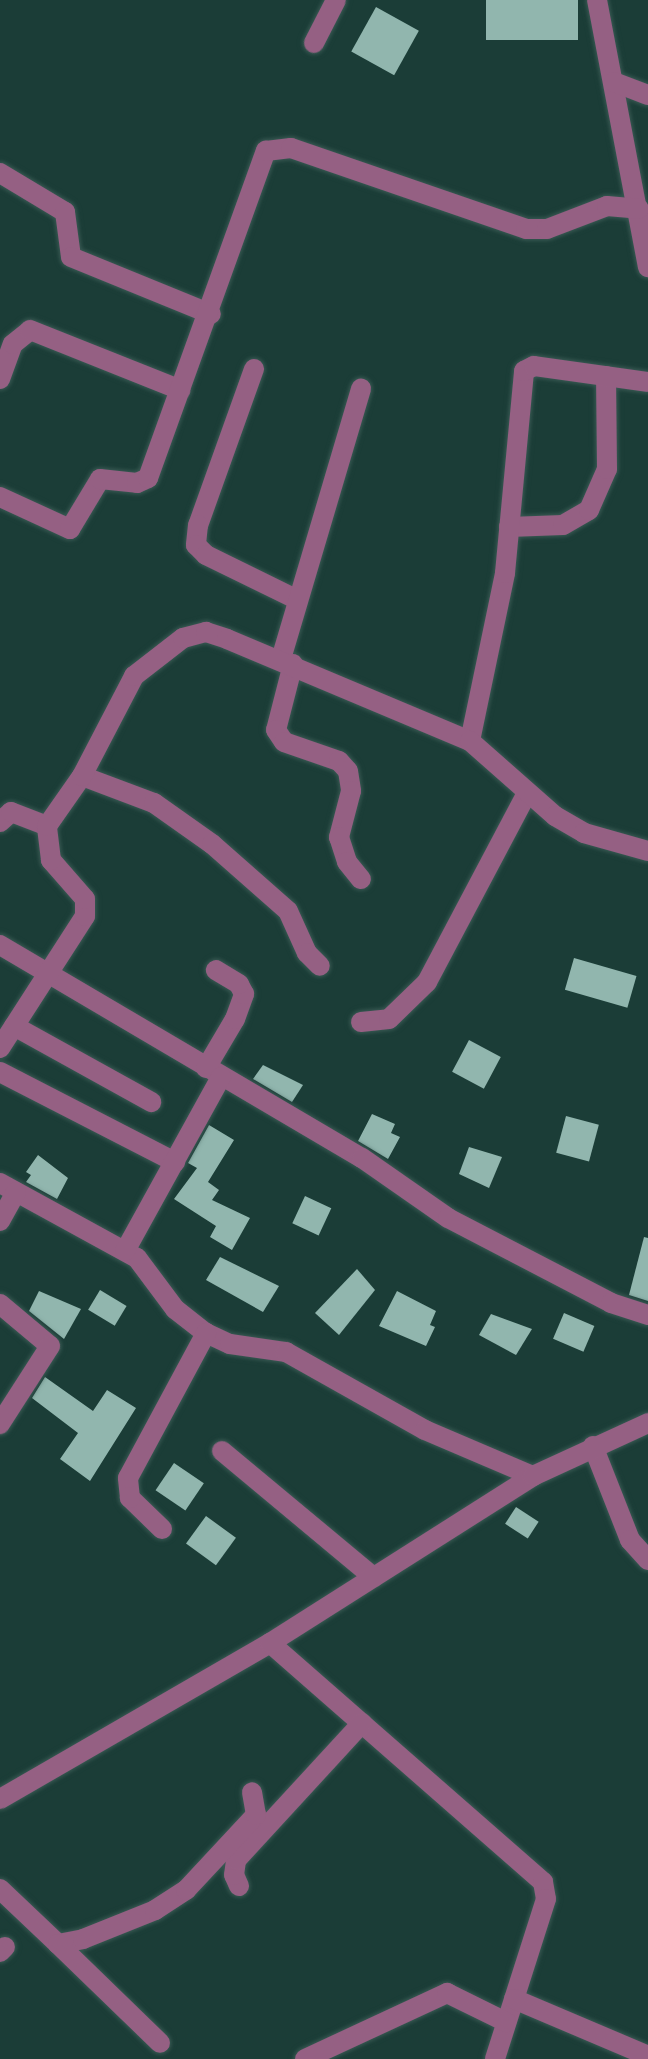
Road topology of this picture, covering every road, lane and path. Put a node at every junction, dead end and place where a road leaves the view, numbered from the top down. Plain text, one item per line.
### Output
1 (336, 0) edge
2 (597, 0) edge
3 (314, 43) dead end
4 (614, 82) junction
5 (648, 95) edge
6 (0, 173) edge
7 (639, 209) junction
8 (646, 236) edge
9 (648, 267) edge
10 (211, 314) junction
11 (254, 369) dead end
12 (606, 376) junction
13 (0, 379) edge
14 (648, 382) edge
15 (361, 389) dead end
16 (181, 390) junction
17 (0, 497) edge
18 (509, 527) junction
19 (298, 600) junction
20 (287, 661) junction
21 (470, 741) junction
22 (82, 776) junction
23 (526, 795) junction
24 (0, 822) edge
25 (47, 826) junction
26 (648, 851) edge
27 (361, 879) dead end
28 (0, 945) edge
29 (320, 966) dead end
30 (216, 970) dead end
31 (47, 975) junction
32 (361, 1022) dead end
33 (14, 1026) junction
34 (0, 1048) edge
35 (0, 1072) edge
36 (214, 1073) junction
37 (151, 1102) dead end
38 (175, 1162) junction
39 (8, 1188) edge
40 (0, 1221) edge
41 (125, 1251) junction
42 (0, 1304) edge
43 (648, 1315) edge
44 (206, 1333) junction
45 (648, 1423) edge
46 (0, 1424) edge
47 (593, 1446) junction
48 (222, 1451) dead end
49 (533, 1476) junction
50 (162, 1529) dead end
51 (648, 1560) edge
52 (373, 1577) junction
53 (270, 1643) junction
54 (362, 1723) junction
55 (252, 1792) dead end
56 (0, 1799) edge
57 (239, 1886) dead end
58 (0, 1889) edge
59 (58, 1944) junction
60 (514, 1999) junction
61 (506, 2022) junction
62 (160, 2043) dead end
63 (648, 2056) edge
64 (305, 2059) edge
65 (495, 2059) edge

1 - 3 street
2 - 4 street
4 - 5 street
4 - 7 street
6 - 10 street
7 - 8 street
7 - 10 street
8 - 9 street
10 - 16 street
11 - 19 street
12 - 14 street
12 - 18 street
12 - 18 street
13 - 16 street
15 - 19 street
16 - 17 street
18 - 21 street
19 - 20 street
20 - 21 street
20 - 22 street
20 - 27 street
21 - 23 street
22 - 25 street
22 - 29 street
23 - 26 street
23 - 32 street
24 - 25 street
25 - 31 street
28 - 31 street
30 - 36 street
31 - 33 street
31 - 36 street
33 - 34 street
33 - 37 street
35 - 38 street
36 - 38 street
36 - 43 street
38 - 41 street
39 - 40 street
39 - 41 street
41 - 44 street
42 - 46 street
44 - 49 street
44 - 50 street
45 - 47 street
47 - 49 street
47 - 51 street
48 - 52 street
49 - 52 street
52 - 53 street
53 - 54 street
53 - 56 street
54 - 57 street
54 - 60 street
55 - 59 street
58 - 59 street
59 - 62 street
60 - 61 street
60 - 63 street
61 - 64 street
61 - 65 street

